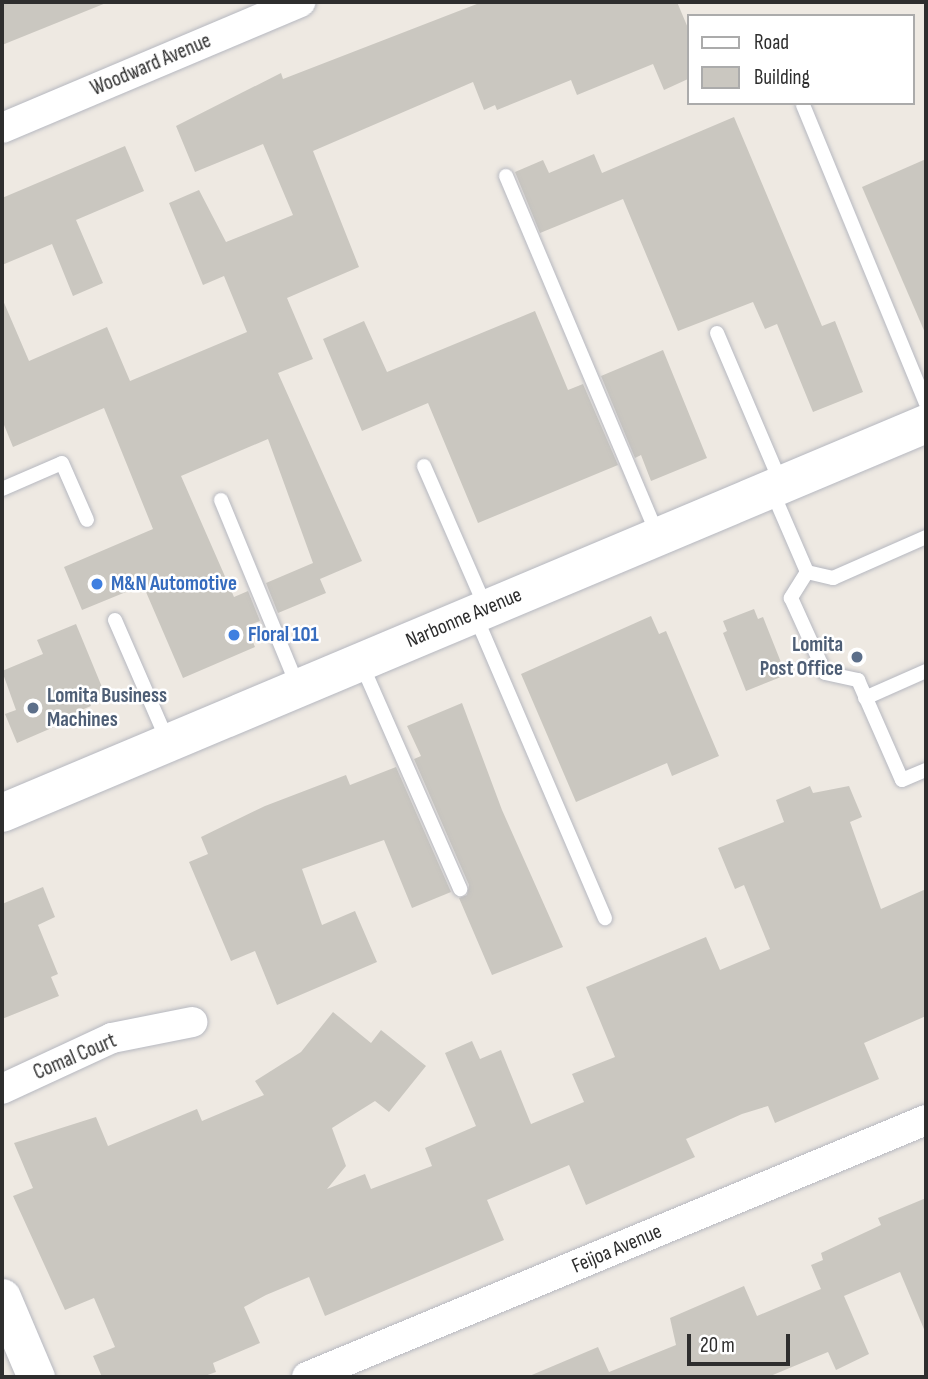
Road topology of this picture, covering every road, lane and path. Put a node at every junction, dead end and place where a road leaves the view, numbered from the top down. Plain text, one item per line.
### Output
1 (300, 2) edge
2 (803, 105) dead end
3 (2, 128) edge
4 (506, 176) dead end
5 (718, 334) dead end
6 (926, 403) edge
7 (926, 424) edge
8 (424, 466) dead end
9 (776, 487) junction
10 (2, 489) edge
11 (221, 500) dead end
12 (86, 520) dead end
13 (658, 537) junction
14 (926, 537) edge
15 (807, 572) junction
16 (480, 612) junction
17 (115, 620) dead end
18 (360, 662) junction
19 (926, 671) edge
20 (299, 688) junction
21 (865, 698) junction
22 (168, 743) junction
23 (926, 770) edge
24 (2, 813) edge
25 (460, 889) dead end
26 (605, 918) dead end
27 (192, 1022) dead end
28 (2, 1089) edge
29 (926, 1120) edge
30 (2, 1297) edge
31 (36, 1377) edge
32 (307, 1377) edge

1 - 3 street, Woodward Avenue
2 - 6 lane
4 - 13 lane
5 - 9 lane
7 - 9 main road, Narbonne Avenue
8 - 16 lane
9 - 13 main road, Narbonne Avenue
9 - 15 lane
10 - 12 lane
11 - 20 lane
13 - 16 main road, Narbonne Avenue
14 - 15 lane
15 - 21 lane
16 - 18 main road, Narbonne Avenue
16 - 26 lane
17 - 22 lane
18 - 20 main road, Narbonne Avenue
18 - 25 lane
19 - 21 lane
20 - 22 main road, Narbonne Avenue
21 - 23 lane
22 - 24 main road, Narbonne Avenue
27 - 28 street, Comal Court
29 - 32 street, Feijoa Avenue
30 - 31 street

